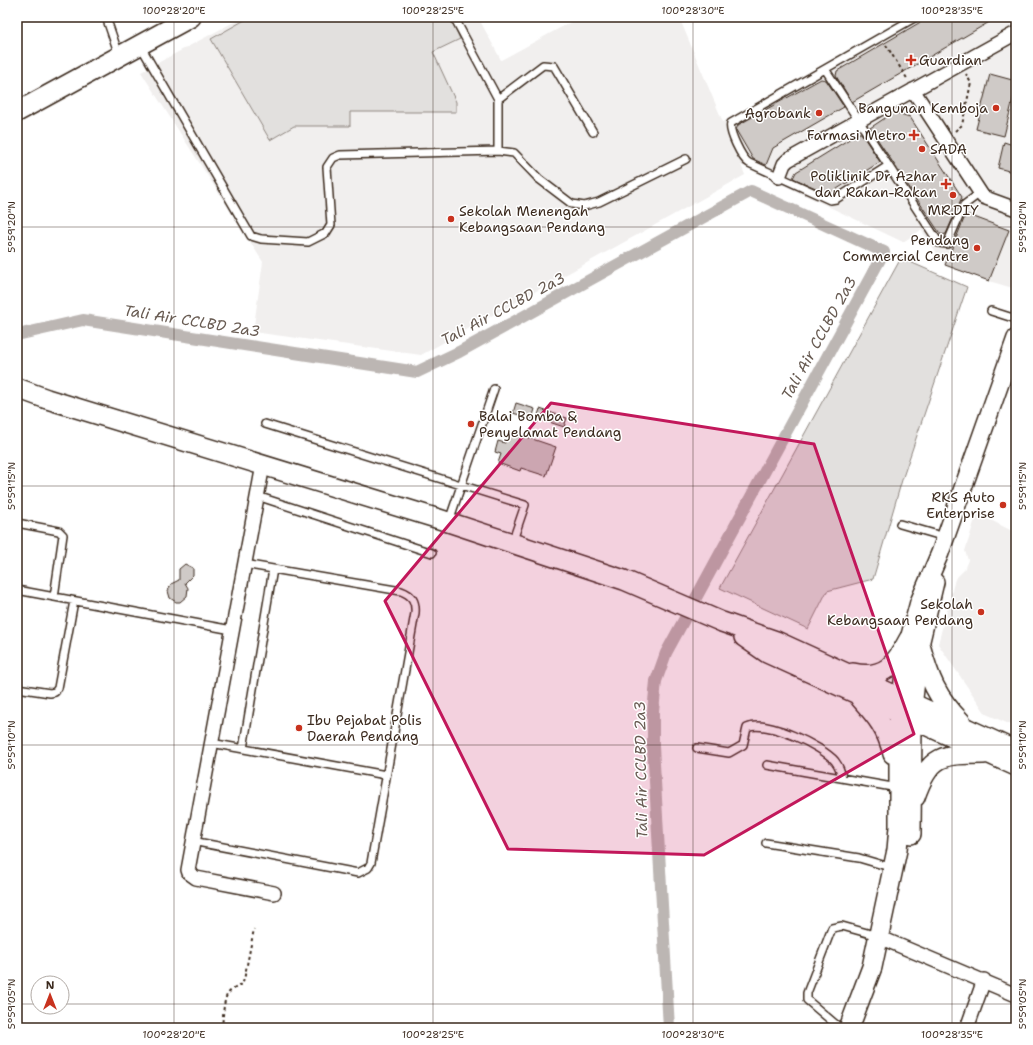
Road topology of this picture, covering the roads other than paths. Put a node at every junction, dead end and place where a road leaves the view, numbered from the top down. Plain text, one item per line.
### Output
1 (106, 17) edge
2 (454, 17) edge
3 (916, 17) edge
4 (179, 21) edge
5 (1016, 33) edge
6 (140, 44) junction
7 (119, 56) junction
8 (825, 69) junction
9 (913, 90) junction
10 (498, 99) junction
11 (17, 112) edge
12 (858, 121) junction
13 (593, 132) dead end
14 (498, 151) junction
15 (686, 159) dead end
16 (888, 166) junction
17 (779, 177) junction
18 (980, 193) junction
19 (1016, 208) edge
20 (991, 310) dead end
21 (1016, 319) edge
22 (1016, 338) edge
23 (17, 388) edge
24 (494, 389) dead end
25 (265, 424) dead end
26 (263, 465) junction
27 (461, 486) junction
28 (257, 496) junction
29 (449, 522) junction
30 (17, 523) edge
31 (900, 524) dead end
32 (512, 543) junction
33 (943, 545) junction
34 (432, 553) dead end
35 (244, 564) junction
36 (273, 569) junction
37 (17, 590) edge
38 (54, 597) junction
39 (74, 601) junction
40 (716, 619) junction
41 (232, 630) junction
42 (914, 642) junction
43 (833, 667) junction
44 (17, 688) edge
45 (856, 693) junction
46 (906, 708) junction
47 (968, 729) junction
48 (211, 742) junction
49 (243, 748) junction
50 (697, 748) dead end
51 (1016, 751) edge
52 (991, 754) junction
53 (767, 765) dead end
54 (1016, 766) edge
55 (386, 775) junction
56 (842, 778) junction
57 (898, 782) junction
58 (912, 805) junction
59 (192, 841) junction
60 (766, 843) dead end
61 (894, 868) junction
62 (274, 893) dead end
63 (883, 938) junction
64 (984, 980) junction
65 (1016, 995) edge
66 (840, 1028) edge
67 (849, 1028) edge
68 (967, 1028) edge

1 - 7 lane
2 - 10 lane
3 - 8 lane
4 - 6 main road
5 - 9 street
6 - 7 main road
6 - 14 lane
7 - 11 main road
8 - 12 lane
8 - 17 lane
9 - 12 street
9 - 18 street
10 - 13 lane
10 - 14 lane
12 - 16 lane
12 - 17 street
14 - 15 lane
16 - 17 lane
16 - 18 lane
18 - 19 street
20 - 21 lane
22 - 33 street
23 - 26 main road
24 - 27 lane
25 - 27 lane
26 - 28 street
26 - 29 main road
27 - 29 lane
27 - 32 lane
28 - 34 lane
28 - 35 street
29 - 32 main road
30 - 38 lane
31 - 33 lane
32 - 40 main road
33 - 42 street
35 - 36 lane
35 - 41 street
36 - 49 lane
36 - 55 lane
37 - 38 lane
38 - 39 lane
39 - 41 lane
39 - 44 lane
40 - 43 main road
40 - 45 main road
41 - 48 street
42 - 43 main road
42 - 46 street
42 - 47 main road
43 - 46 main road
45 - 46 main road
45 - 57 main road
46 - 47 main road
46 - 52 main road
46 - 57 main road
46 - 58 main road
47 - 51 main road
48 - 49 lane
48 - 59 street
49 - 55 lane
50 - 56 lane
52 - 54 main road
52 - 58 main road
53 - 56 lane
55 - 59 lane
56 - 57 lane
57 - 61 main road
58 - 63 main road
59 - 62 street
60 - 61 lane
61 - 63 main road
63 - 64 street
63 - 66 lane
63 - 67 main road
64 - 65 street
64 - 68 street

